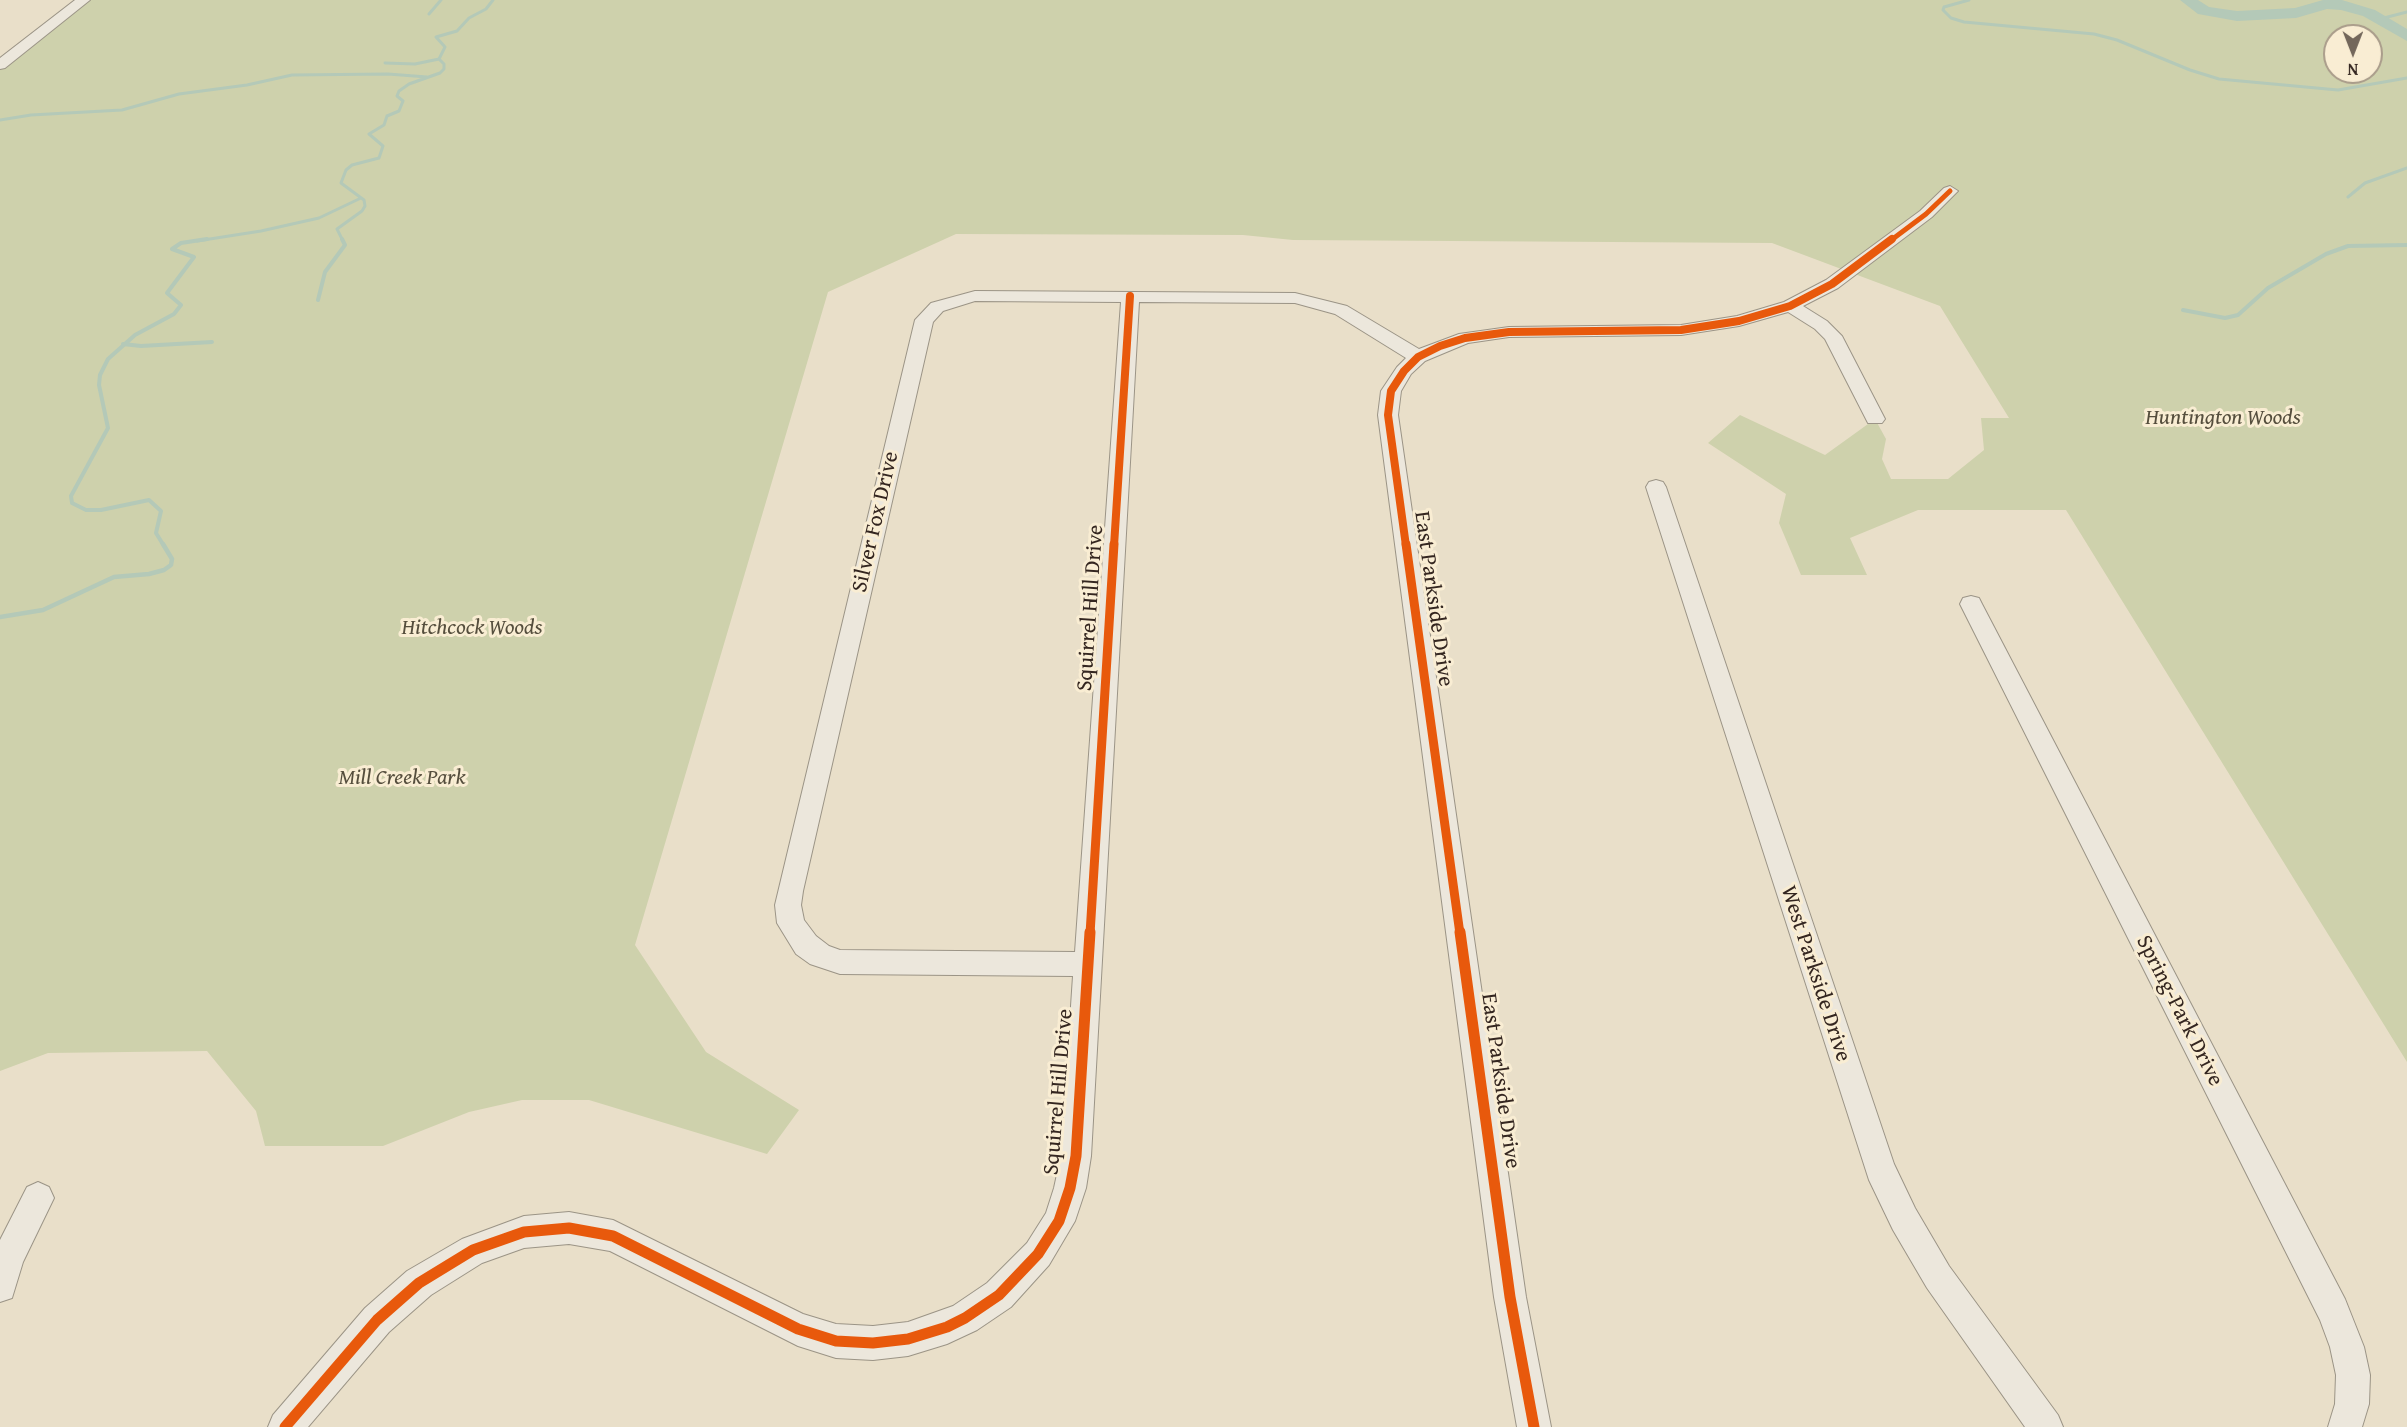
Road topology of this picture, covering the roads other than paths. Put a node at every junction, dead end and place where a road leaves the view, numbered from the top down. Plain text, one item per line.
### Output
1 (83, 0) edge
2 (0, 65) edge
3 (1950, 191) dead end
4 (1130, 296) junction
5 (1790, 306) junction
6 (1418, 357) junction
7 (1875, 419) dead end
8 (1656, 487) dead end
9 (1971, 604) dead end
10 (1088, 964) junction
11 (38, 1198) dead end
12 (0, 1286) edge
13 (285, 1427) edge
14 (1534, 1427) edge
15 (2046, 1427) edge
16 (2345, 1427) edge

1 - 2 street
3 - 5 street, East Parkside Drive
4 - 6 street, Silver Fox Drive
4 - 10 street, Squirrel Hill Drive
4 - 10 street, Silver Fox Drive
5 - 6 street, East Parkside Drive
5 - 7 street
6 - 14 street, East Parkside Drive
8 - 15 street, West Parkside Drive
9 - 16 street, Spring-Park Drive
10 - 13 street, Squirrel Hill Drive
11 - 12 street

